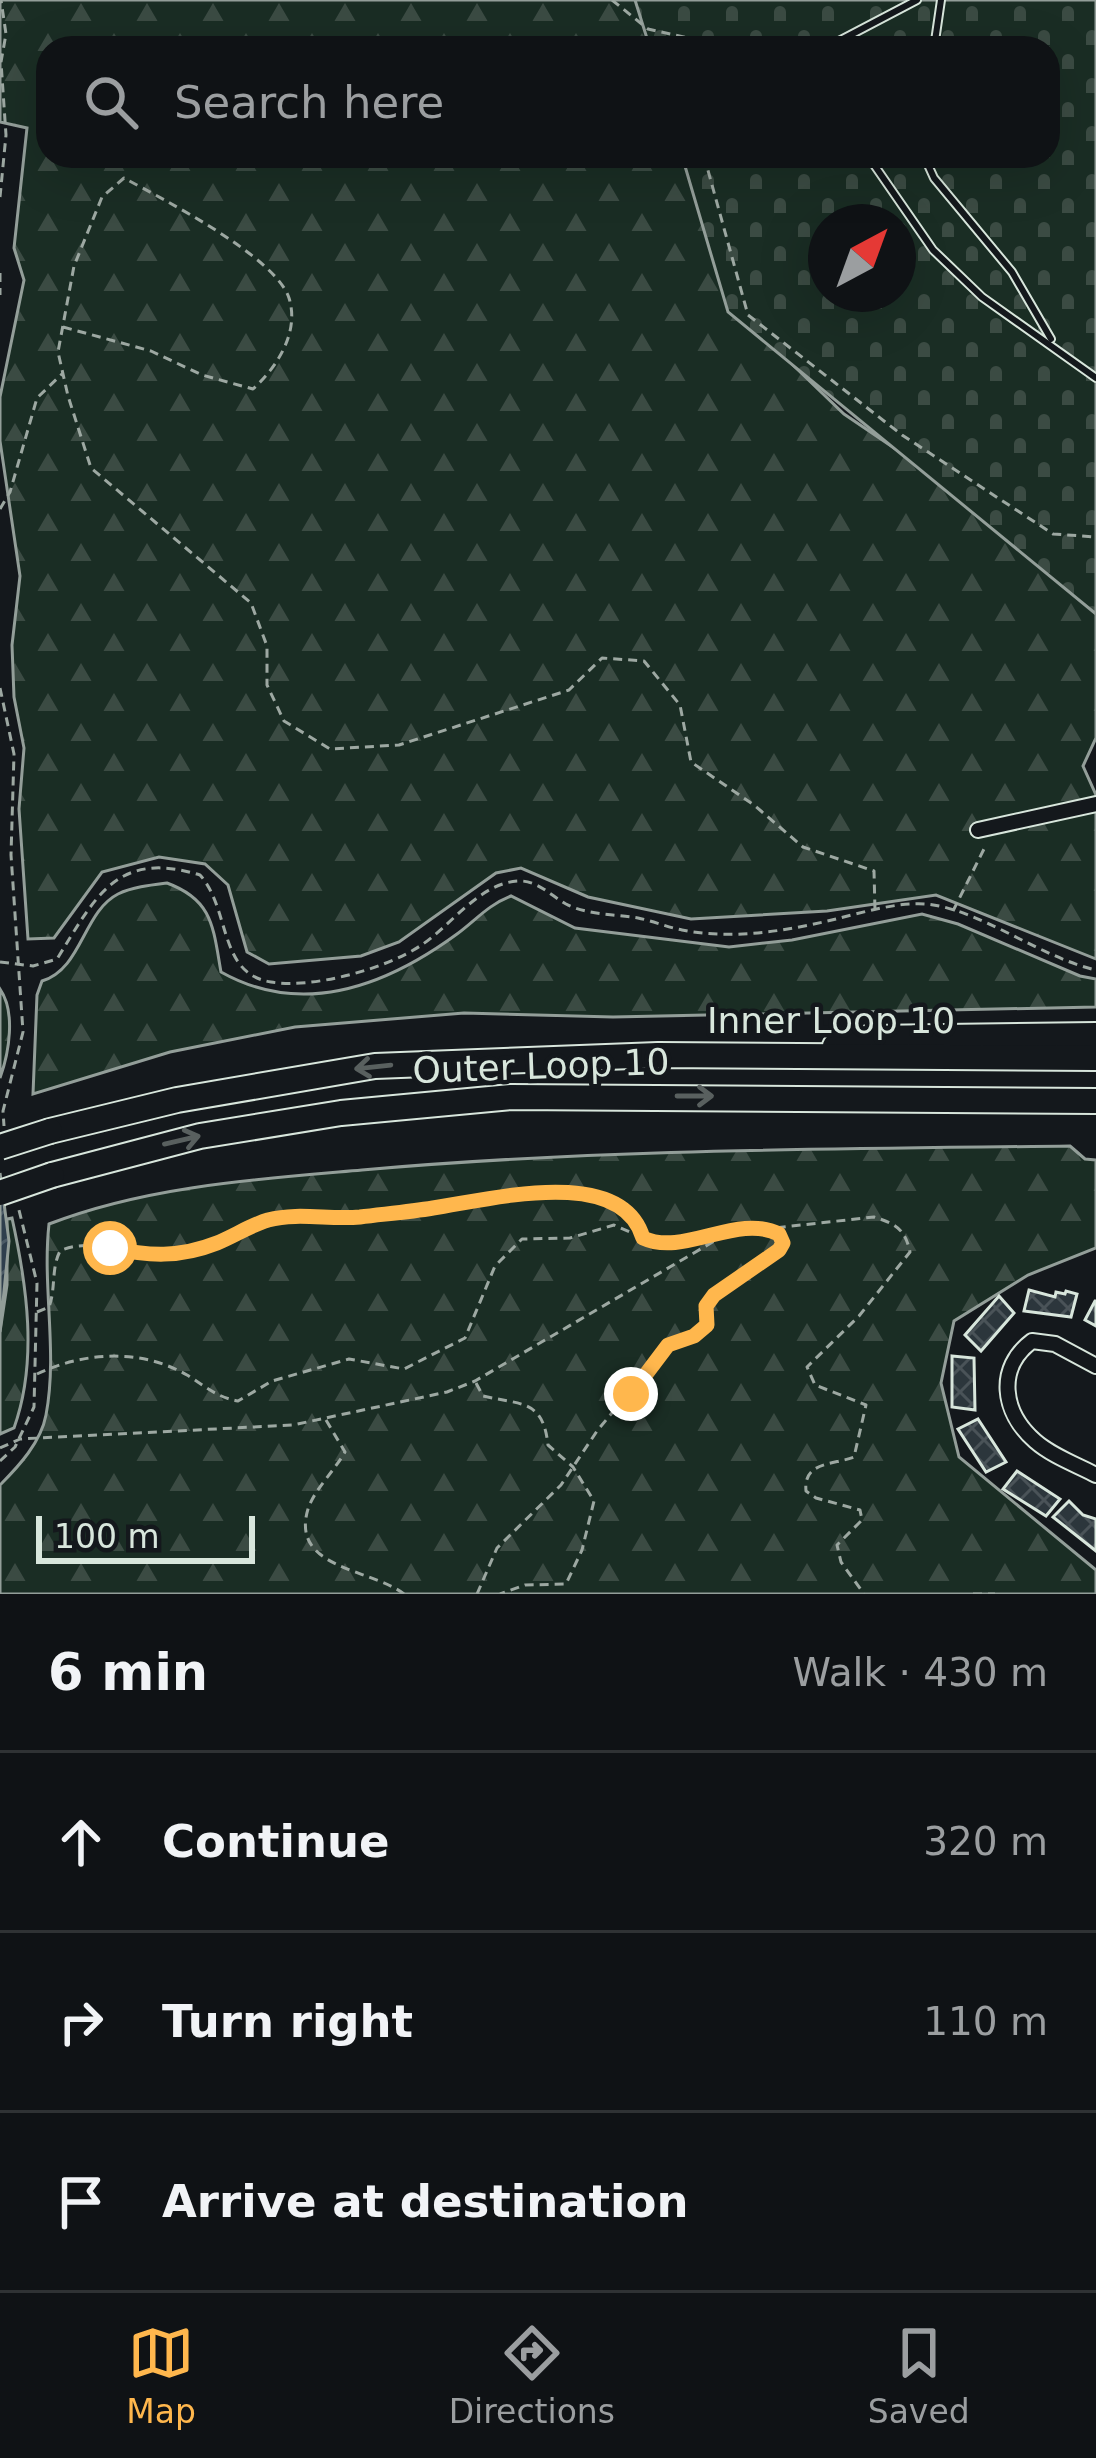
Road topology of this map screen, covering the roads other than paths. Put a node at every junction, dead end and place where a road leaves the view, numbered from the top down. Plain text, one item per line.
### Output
1 (917, 0) edge
2 (941, 0) edge
3 (853, 36) edge
4 (936, 36) edge
5 (876, 168) edge
6 (929, 168) edge
7 (1054, 345) junction
8 (1096, 378) edge
9 (1096, 804) edge
10 (978, 830) dead end
11 (1096, 1036) edge
12 (797, 1055) junction
13 (1096, 1058) edge
14 (1096, 1101) edge
15 (2, 1136) edge
16 (8, 1193) edge
17 (1096, 1366) edge
18 (1096, 1475) edge

1 - 3 lane
2 - 4 lane
5 - 7 lane
6 - 7 lane
7 - 8 lane
9 - 10 street
11 - 12 highway
12 - 13 highway, Inner Loop 10
12 -> 15 highway, Inner Loop 10, bridge
16 -> 14 highway, Outer Loop 10, bridge
17 - 18 street

